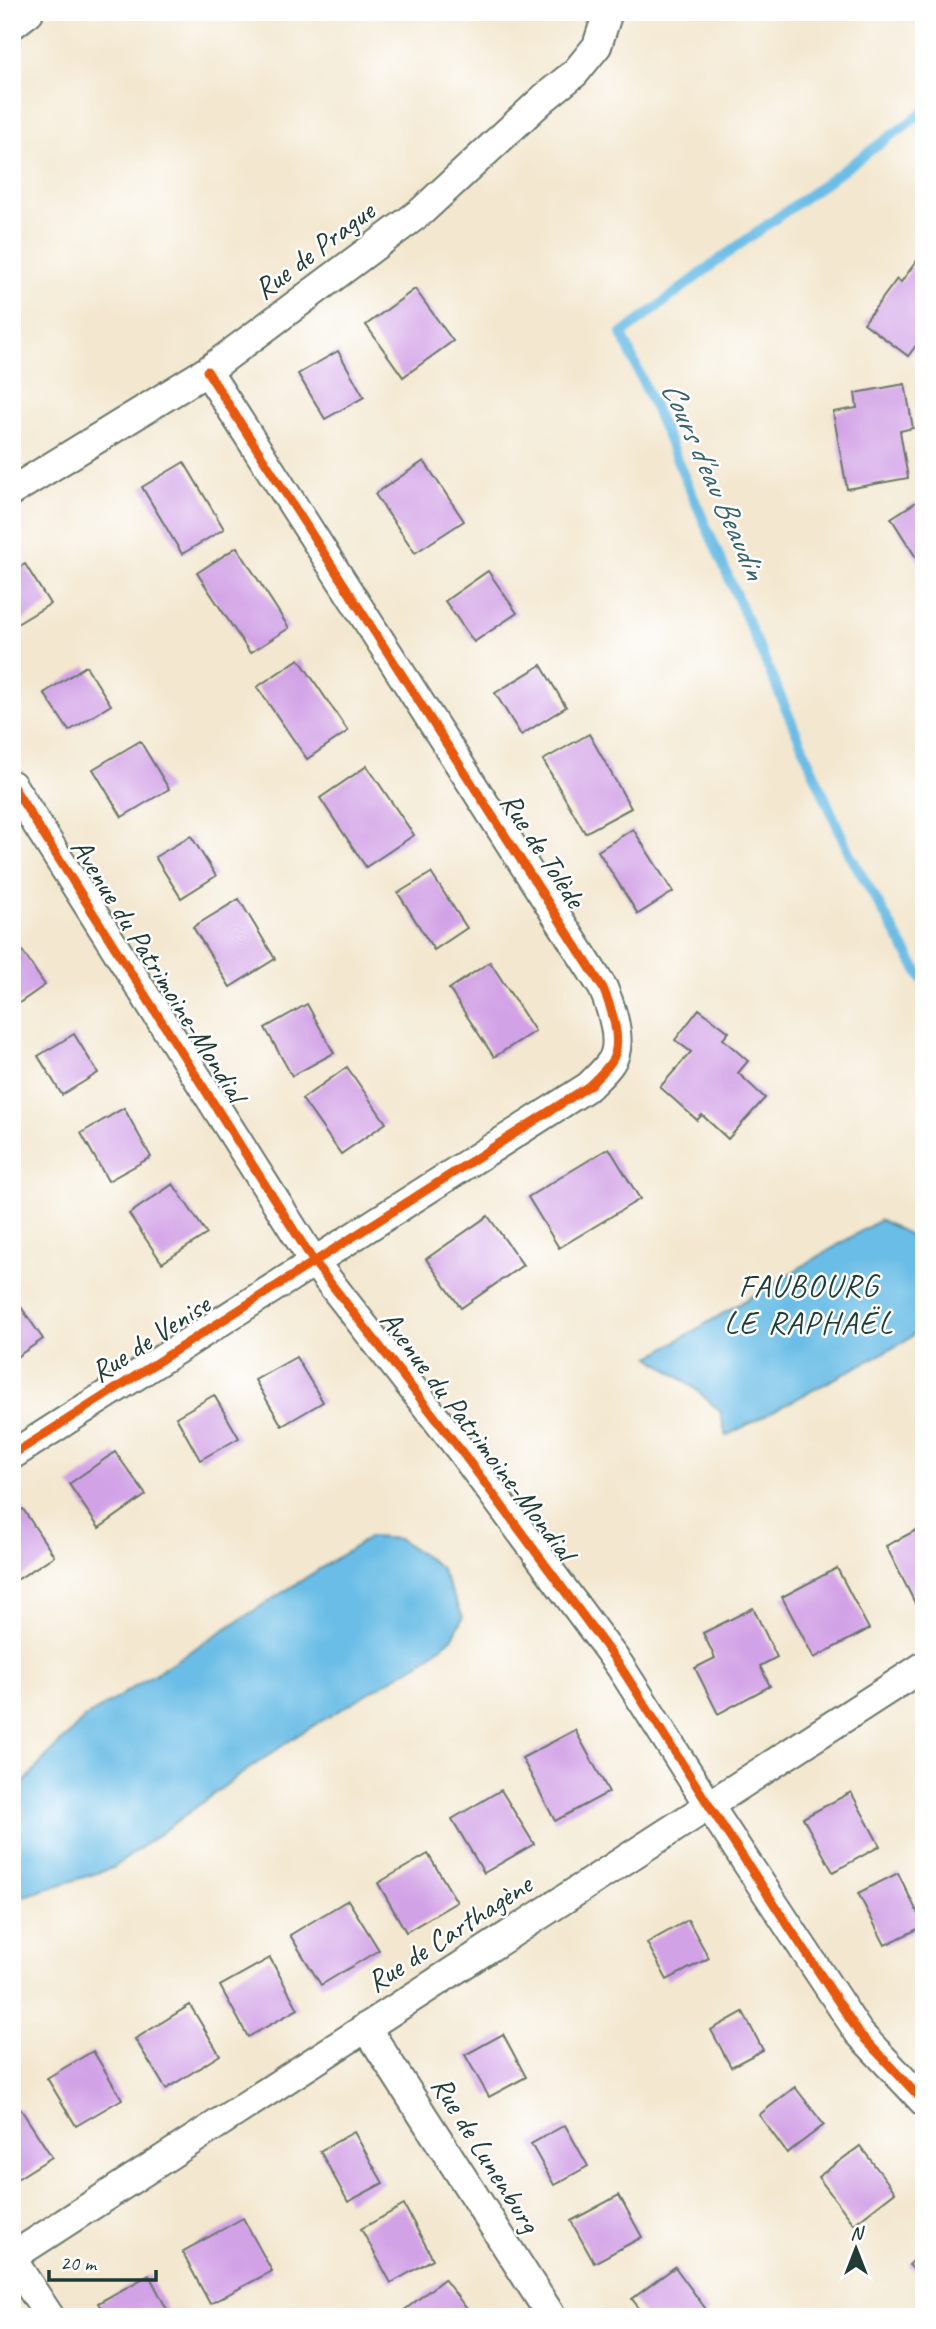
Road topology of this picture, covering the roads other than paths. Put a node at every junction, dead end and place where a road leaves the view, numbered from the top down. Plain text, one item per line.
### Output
1 (29, 12) edge
2 (608, 12) edge
3 (12, 25) edge
4 (207, 371) junction
5 (12, 491) edge
6 (12, 785) edge
7 (314, 1262) junction
8 (12, 1455) edge
9 (924, 1666) edge
10 (708, 1804) junction
11 (366, 2027) junction
12 (924, 2102) edge
13 (12, 2258) edge
14 (50, 2317) edge
15 (552, 2317) edge

1 - 3 street
2 - 4 street, Rue de Prague
4 - 5 street, Rue de Prague
4 - 7 street, Rue de Tolède
6 - 7 street, Avenue du Patrimoine-Mondial
7 - 8 street, Rue de Venise
7 - 10 street, Avenue du Patrimoine-Mondial
9 - 10 street, Rue de Carthagène
10 - 11 street, Rue de Carthagène
10 - 12 street, Avenue du Patrimoine-Mondial
11 - 13 street, Rue de Carthagène
11 - 15 street, Rue de Lunenburg
13 - 14 street

